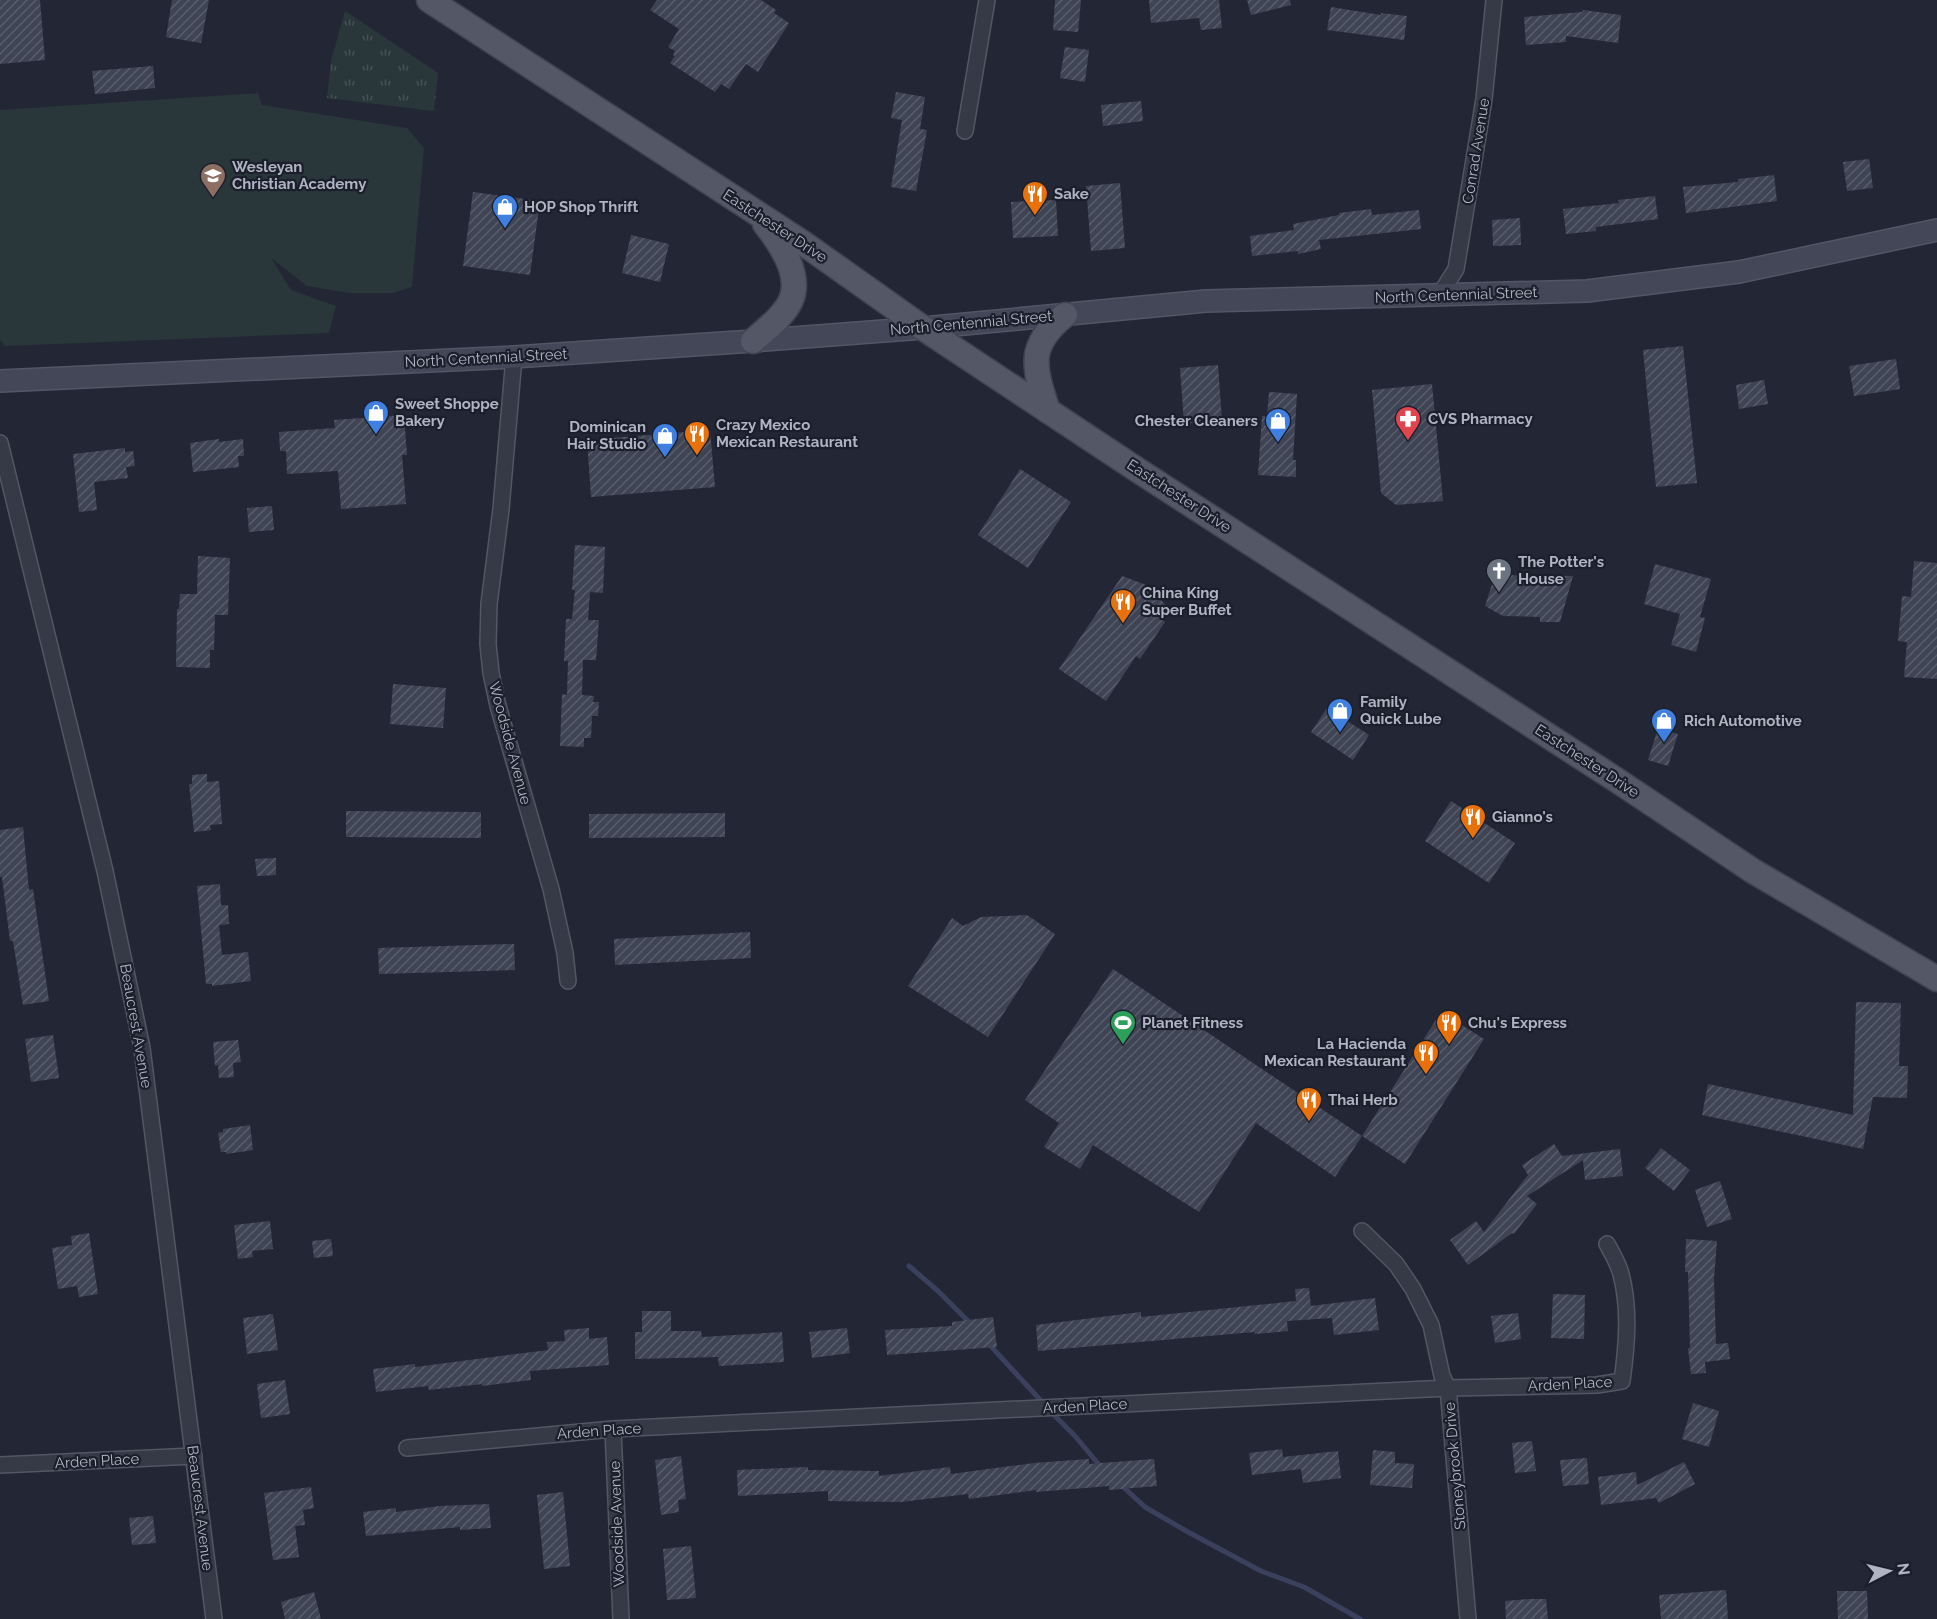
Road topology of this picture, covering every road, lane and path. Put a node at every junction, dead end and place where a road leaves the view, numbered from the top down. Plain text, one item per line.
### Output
1 (429, 0) edge
2 (987, 0) edge
3 (1494, 0) edge
4 (965, 131) dead end
5 (756, 213) junction
6 (1937, 230) edge
7 (1439, 296) junction
8 (1065, 315) junction
9 (923, 328) junction
10 (753, 342) junction
11 (514, 357) junction
12 (0, 381) edge
13 (1048, 411) junction
14 (0, 443) edge
15 (1937, 979) edge
16 (568, 981) dead end
17 (1362, 1231) dead end
18 (1607, 1244) dead end
19 (1448, 1388) junction
20 (613, 1429) junction
21 (407, 1448) dead end
22 (194, 1456) junction
23 (0, 1465) edge
24 (214, 1619) edge
25 (621, 1619) edge
26 (1468, 1619) edge

1 - 5 main road, Eastchester Drive
2 - 4 street
3 - 7 street, Conrad Avenue
5 - 9 main road, Eastchester Drive
5 - 10 main road
6 - 7 street, North Centennial Street
7 - 8 street, North Centennial Street
8 - 9 street, North Centennial Street
8 - 13 main road
9 - 10 street, North Centennial Street
9 - 13 main road, Eastchester Drive
10 - 11 street, North Centennial Street
11 - 12 street, North Centennial Street
11 - 16 street, Woodside Avenue
13 - 15 main road, Eastchester Drive
14 - 22 street, Beaucrest Avenue
17 - 19 street, Stoneybrook Drive
18 - 19 street, Arden Place
19 - 20 street, Arden Place
19 - 26 street, Stoneybrook Drive
20 - 21 street, Arden Place
20 - 25 street, Woodside Avenue
22 - 23 street, Arden Place
22 - 24 street, Beaucrest Avenue

